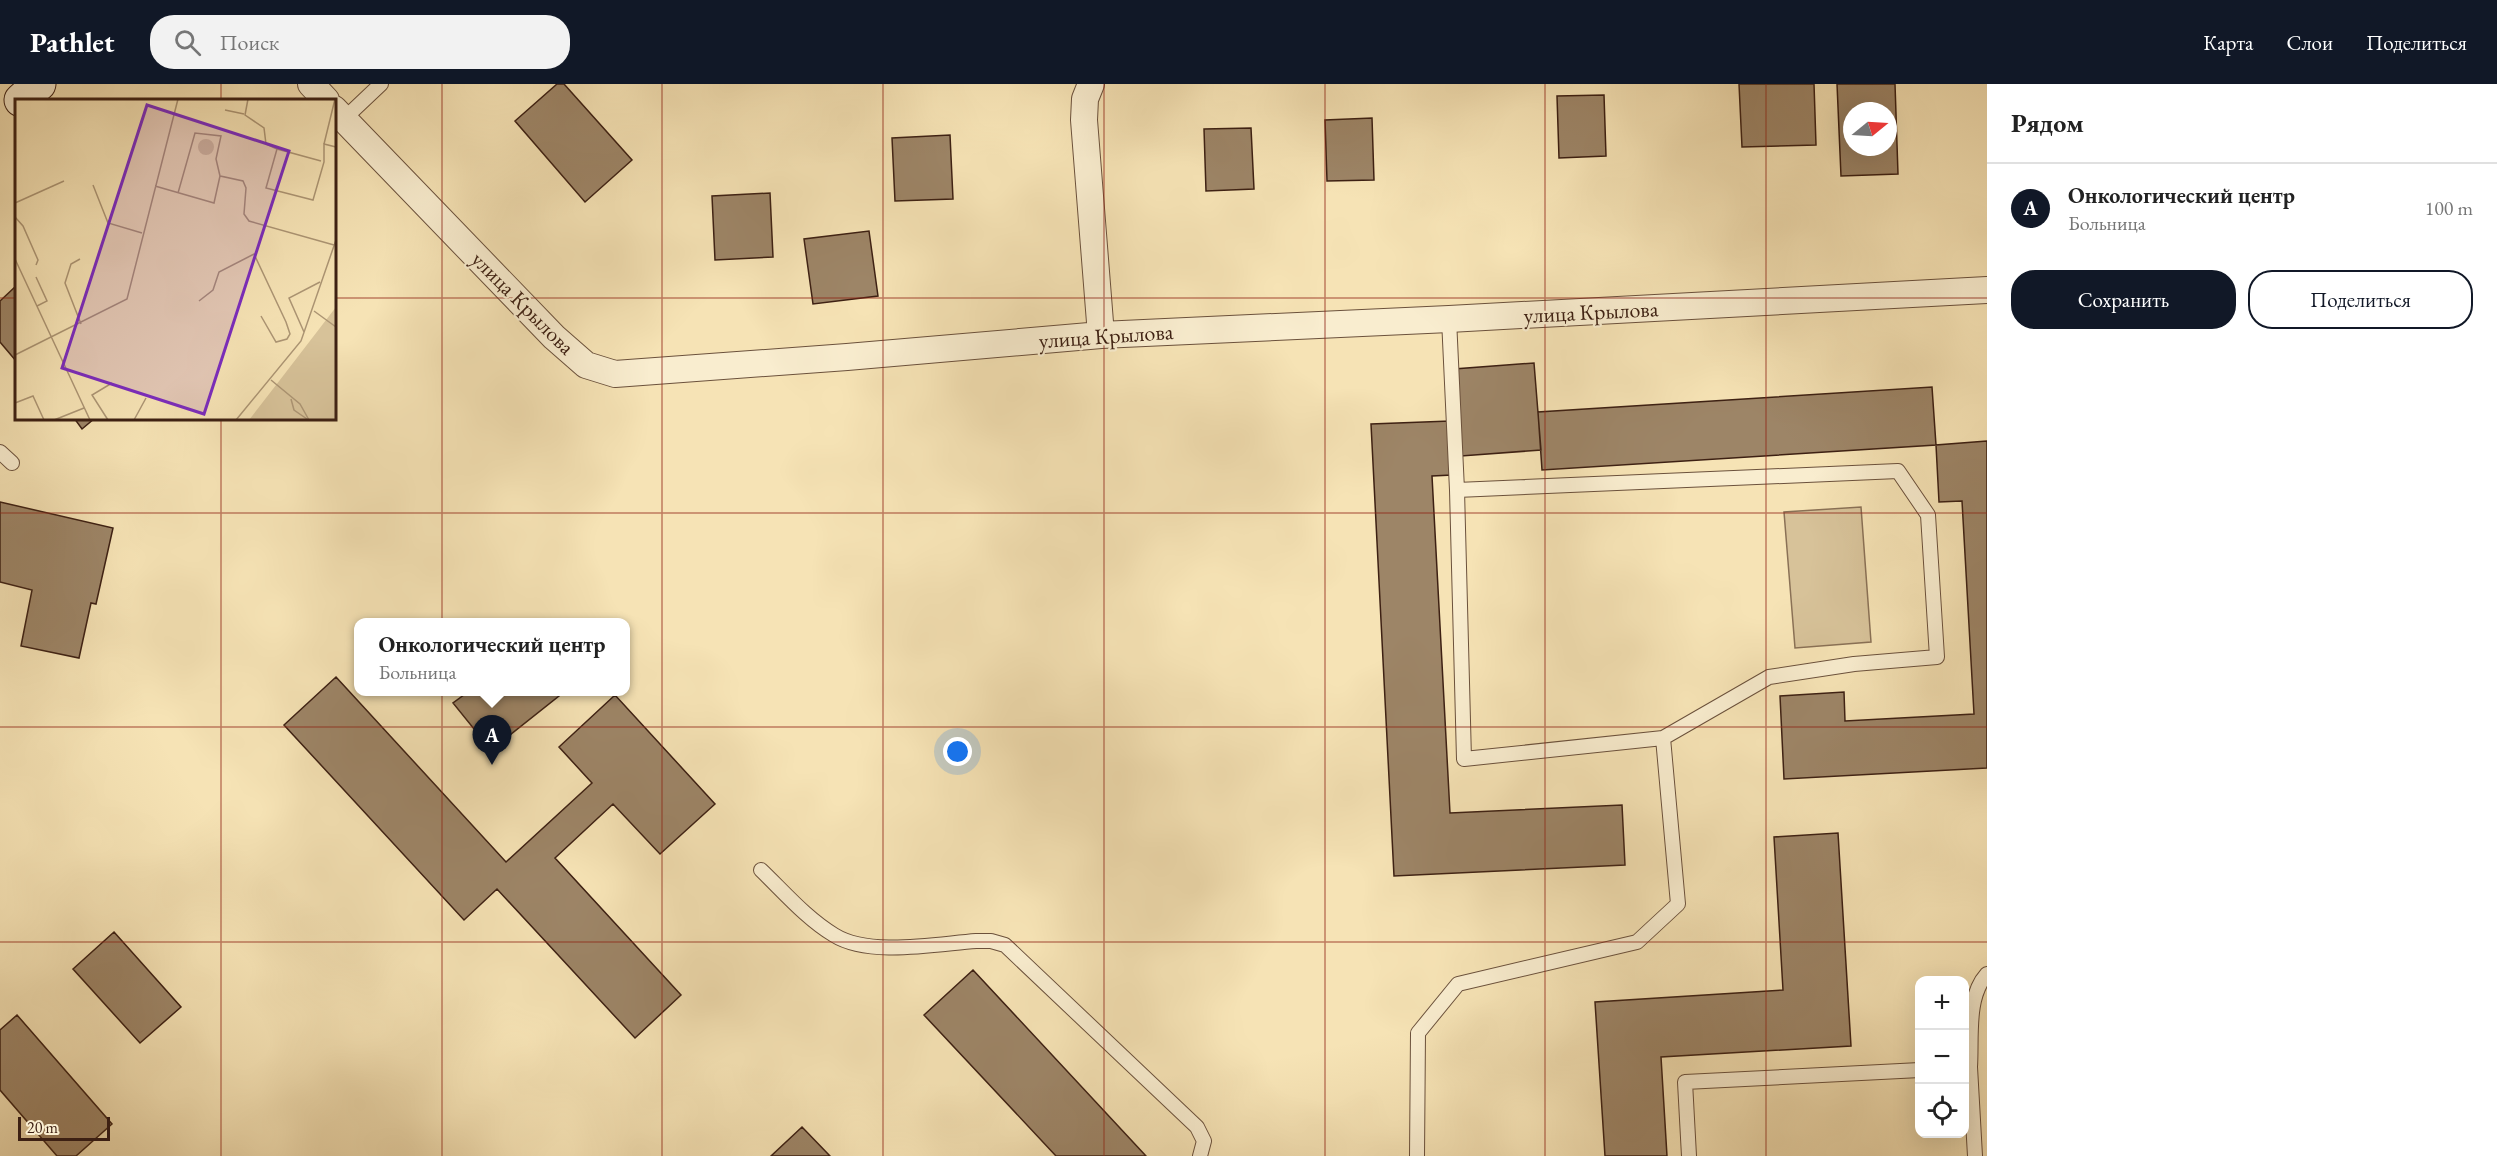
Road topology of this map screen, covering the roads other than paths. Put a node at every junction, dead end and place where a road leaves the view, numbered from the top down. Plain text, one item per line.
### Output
1 (39, 84) edge
2 (310, 84) edge
3 (381, 84) edge
4 (1091, 84) edge
5 (22, 99) edge
6 (325, 99) edge
7 (15, 105) edge
8 (339, 114) edge
9 (0, 119) edge
10 (1987, 290) edge
11 (1449, 320) junction
12 (1101, 334) junction
13 (0, 452) edge
14 (12, 463) dead end
15 (1457, 490) junction
16 (1663, 738) junction
17 (761, 870) dead end
18 (1987, 974) edge
19 (1969, 1048) edge
20 (1915, 1070) edge
21 (1969, 1084) edge
22 (1200, 1156) edge
23 (1417, 1156) edge
24 (1689, 1156) edge
25 (1975, 1156) edge

1 - 5 street
2 - 6 street
3 - 8 lane
4 - 12 street
7 - 9 street
8 - 12 street, улица Крылова
10 - 11 street, улица Крылова
11 - 12 street, улица Крылова
11 - 15 lane
13 - 14 lane
15 - 16 lane
15 - 16 lane
16 - 23 lane
17 - 22 lane
18 - 19 lane
20 - 24 lane
21 - 25 lane

